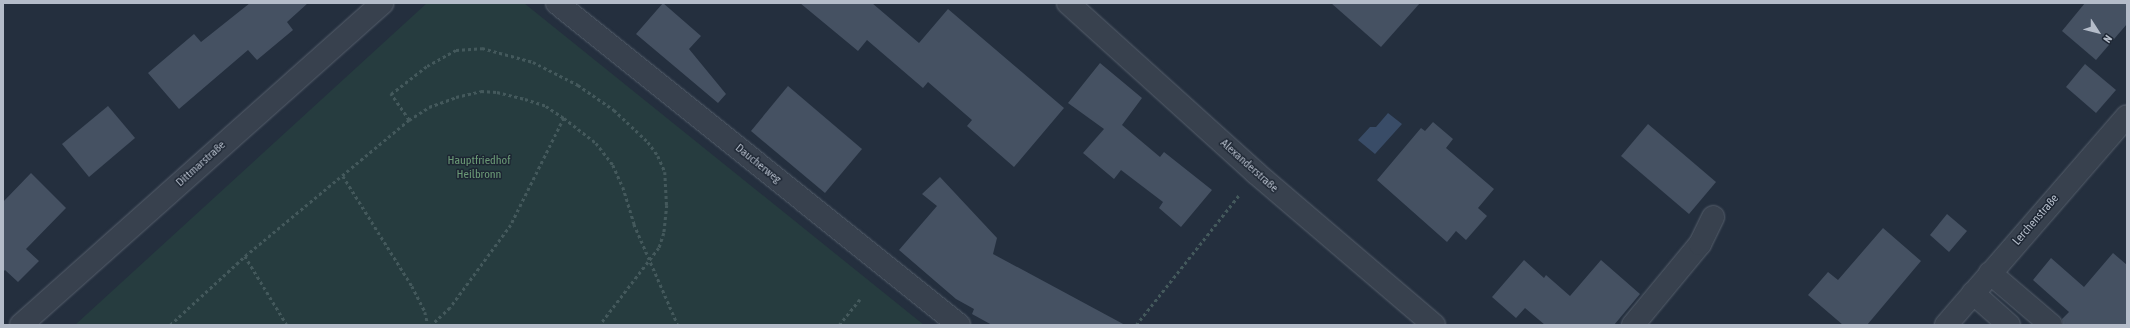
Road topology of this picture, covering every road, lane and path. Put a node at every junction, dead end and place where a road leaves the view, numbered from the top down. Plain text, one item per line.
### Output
1 (382, 3) edge
2 (557, 3) edge
3 (1068, 3) edge
4 (2127, 116) edge
5 (564, 118) junction
6 (409, 120) junction
7 (1256, 173) junction
8 (343, 176) junction
9 (1713, 217) dead end
10 (245, 256) junction
11 (650, 258) junction
12 (1990, 274) junction
13 (1973, 293) junction
14 (860, 299) dead end
15 (172, 324) edge
16 (21, 325) edge
17 (287, 325) edge
18 (428, 325) edge
19 (432, 325) edge
20 (600, 325) edge
21 (678, 325) edge
22 (839, 325) edge
23 (959, 325) edge
24 (1136, 325) edge
25 (1434, 325) edge
26 (1633, 325) edge
27 (1946, 325) edge
28 (2009, 325) edge
29 (2051, 325) edge

1 - 16 street, Dittmarstraße
2 - 23 street, Daucherweg
3 - 7 street, Alexanderstraße
4 - 12 street, Lerchenstraße
5 - 6 path
5 - 11 path
5 - 19 path
6 - 8 path
6 - 11 path
7 - 24 path
7 - 25 street, Alexanderstraße
8 - 10 path
8 - 18 path
9 - 26 street
10 - 15 path
10 - 17 path
11 - 20 path
11 - 21 path
12 - 13 street, Lerchenstraße
12 - 29 street
13 - 27 street, Lerchenstraße
13 - 28 street
14 - 22 path

